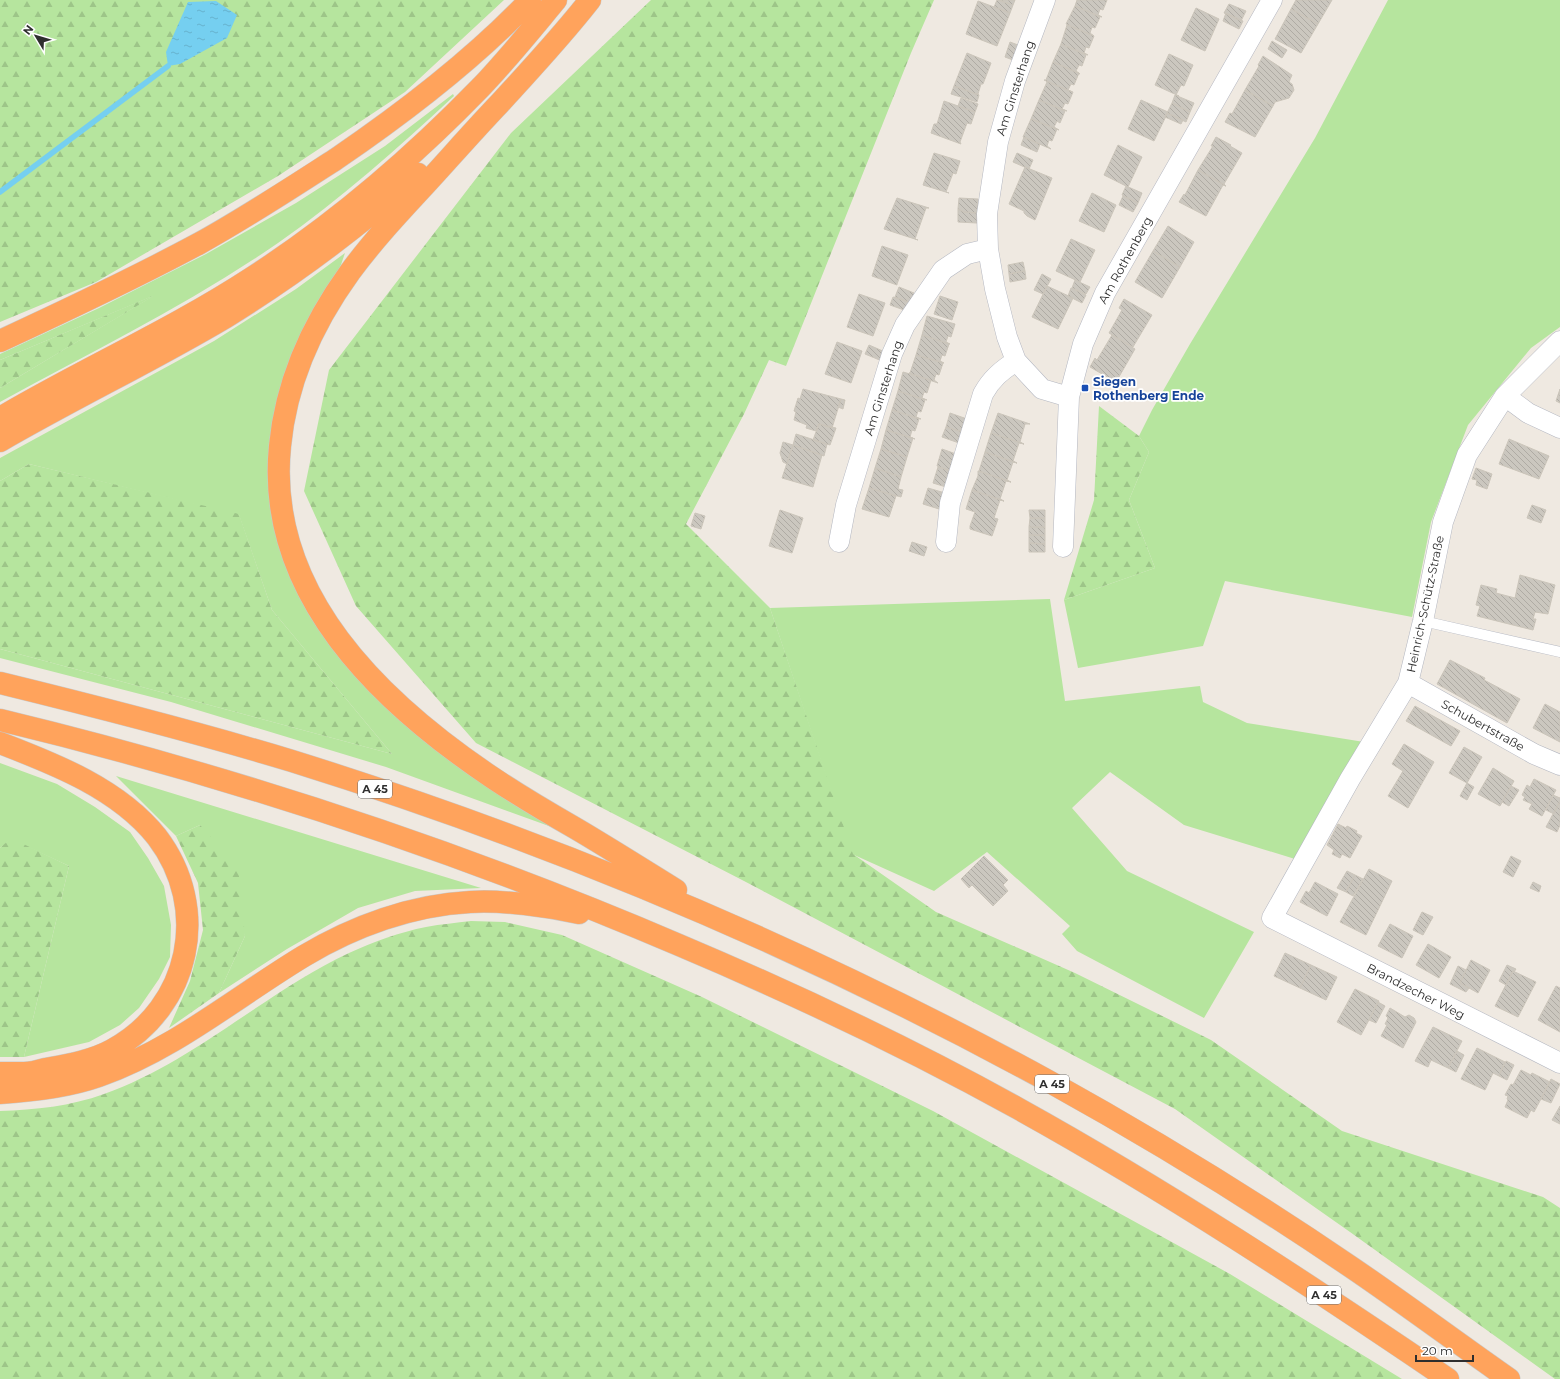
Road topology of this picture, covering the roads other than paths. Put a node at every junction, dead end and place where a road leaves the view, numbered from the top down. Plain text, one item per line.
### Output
1 (530, 0) edge
2 (556, 0) edge
3 (590, 0) edge
4 (1045, 0) edge
5 (1272, 0) edge
6 (500, 102) junction
7 (988, 249) junction
8 (0, 341) edge
9 (1560, 341) edge
10 (1016, 361) junction
11 (1505, 396) junction
12 (1069, 397) junction
13 (0, 418) edge
14 (1560, 428) edge
15 (0, 441) edge
16 (839, 542) dead end
17 (946, 542) dead end
18 (1063, 547) dead end
19 (1423, 621) junction
20 (1560, 652) edge
21 (0, 683) edge
22 (1408, 683) junction
23 (0, 720) edge
24 (0, 743) edge
25 (1560, 765) edge
26 (1272, 918) joint
27 (637, 927) junction
28 (739, 928) junction
29 (1560, 1063) edge
30 (0, 1073) edge
31 (0, 1092) edge
32 (1448, 1379) edge
33 (1509, 1379) edge

1 - 8 highway
2 - 13 highway
3 - 6 highway
4 - 7 street, Am Ginsterhang
5 - 12 street, Am Rothenberg
6 - 15 highway
6 - 28 highway
7 - 10 street, Am Ginsterhang
7 - 16 street, Am Ginsterhang
9 - 11 street, Heinrich-Schütz-Straße
10 - 12 street, Am Ginsterhang
10 - 17 street
11 - 14 street
11 - 19 street, Heinrich-Schütz-Straße
12 - 18 street, Am Rothenberg
19 - 20 lane
19 - 22 street, Heinrich-Schütz-Straße
21 - 28 highway, A 45
22 - 25 street, Schubertstraße
22 - 26 street, Heinrich-Schütz-Straße
23 - 27 highway, A 45
24 - 30 highway
26 - 29 street, Brandzecher Weg
27 - 31 highway
27 - 32 highway, A 45
28 - 33 highway, A 45

